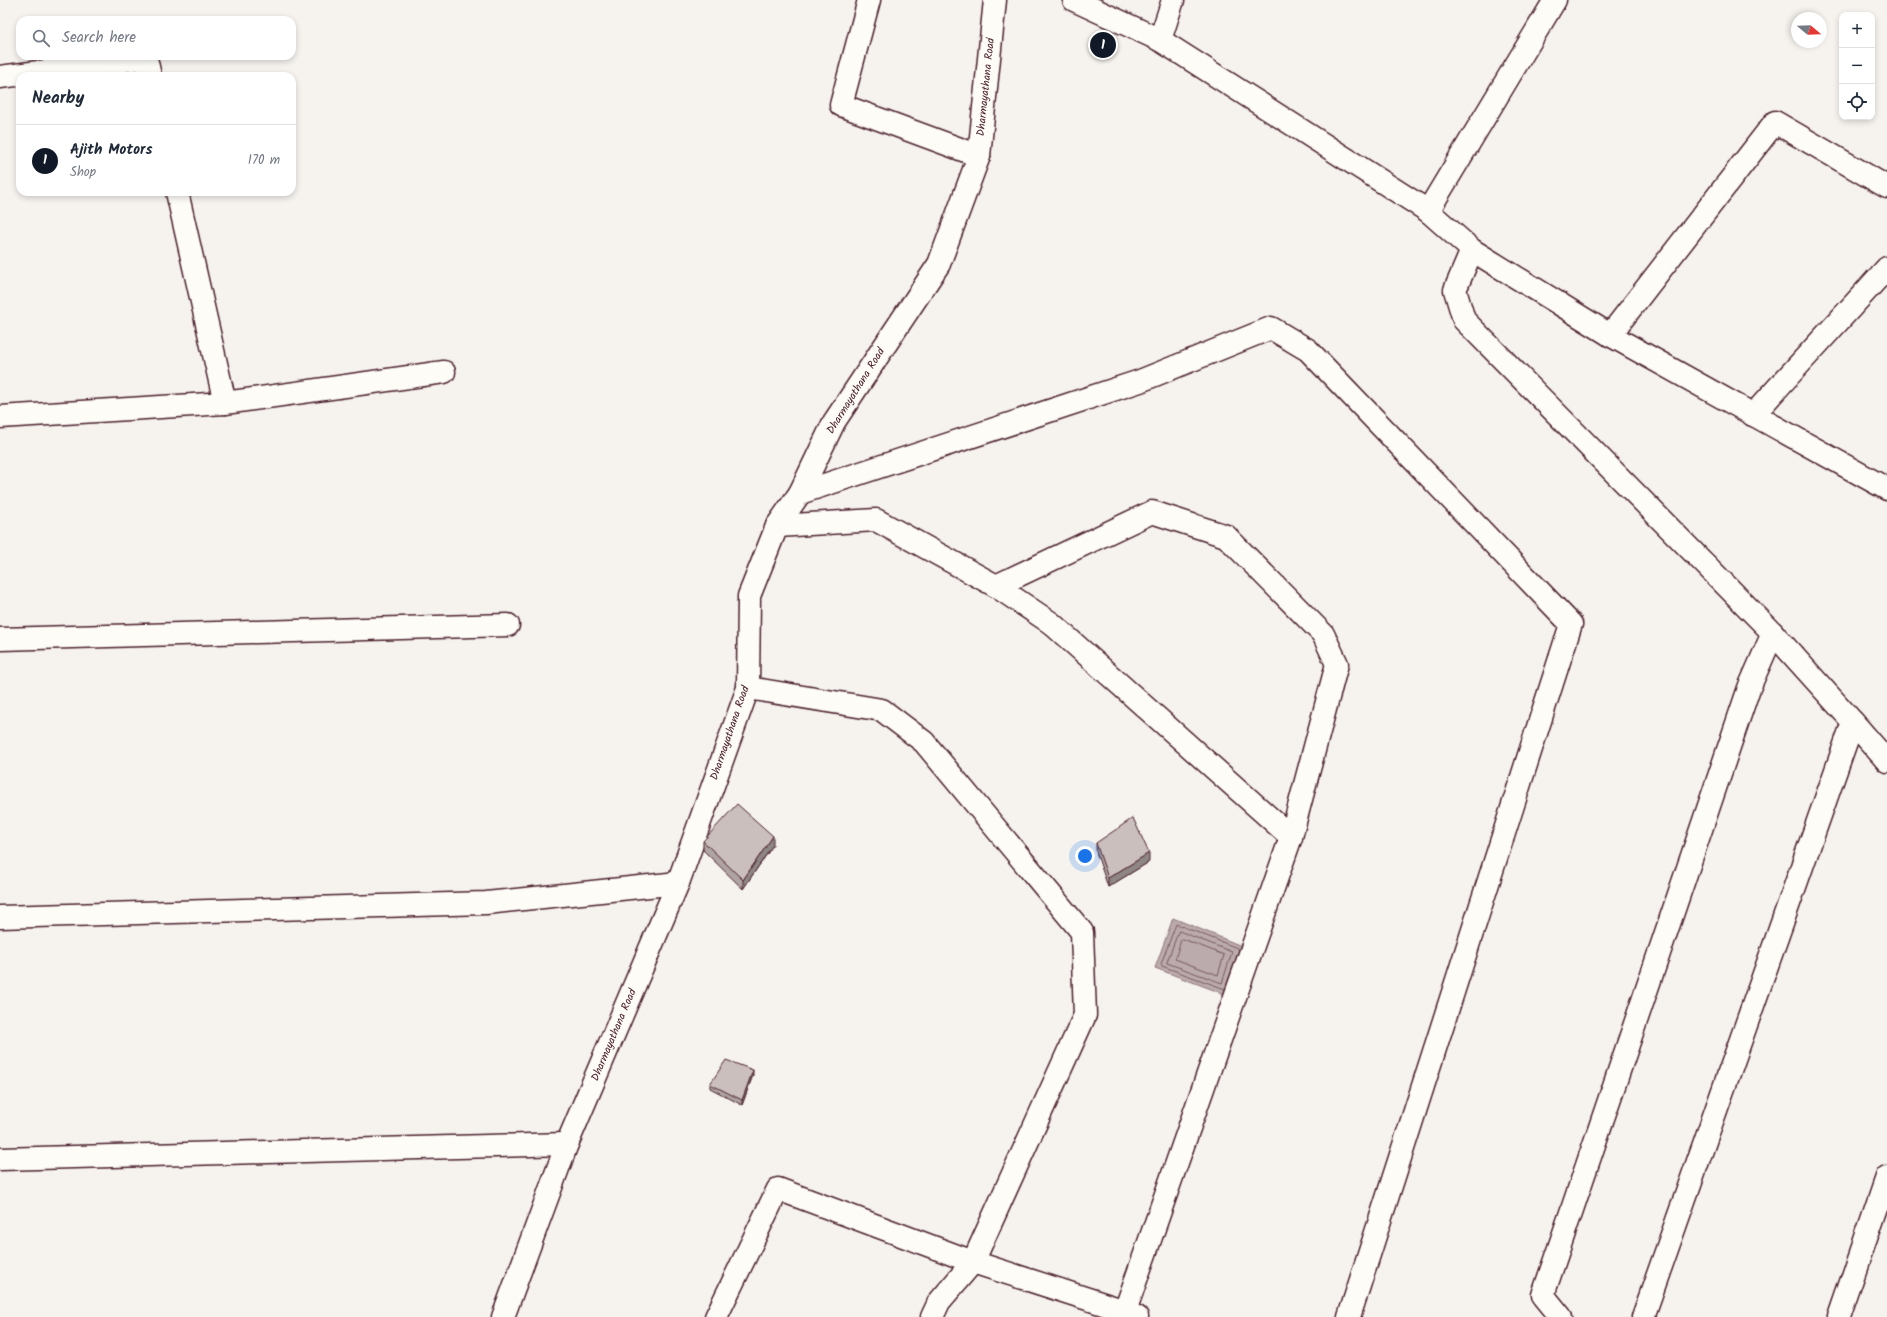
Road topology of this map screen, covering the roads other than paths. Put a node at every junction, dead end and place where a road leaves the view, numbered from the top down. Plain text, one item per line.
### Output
1 (869, 0) edge
2 (995, 0) edge
3 (1074, 0) edge
4 (1173, 0) edge
5 (1555, 0) edge
6 (1160, 40) junction
7 (131, 60) edge
8 (146, 60) edge
9 (38, 72) edge
10 (149, 72) edge
11 (16, 75) edge
12 (0, 77) edge
13 (979, 156) junction
14 (1887, 187) edge
15 (178, 196) edge
16 (1428, 211) junction
17 (1472, 250) junction
18 (1887, 268) edge
19 (1610, 335) junction
20 (444, 372) dead end
21 (225, 403) junction
22 (1753, 415) junction
23 (0, 417) edge
24 (1887, 489) edge
25 (800, 493) junction
26 (777, 526) junction
27 (996, 586) junction
28 (508, 625) dead end
29 (1772, 633) junction
30 (0, 639) edge
31 (748, 688) junction
32 (1853, 722) junction
33 (1887, 761) edge
34 (1291, 837) junction
35 (678, 883) junction
36 (0, 917) edge
37 (568, 1144) junction
38 (0, 1159) edge
39 (1887, 1177) edge
40 (973, 1262) junction
41 (1131, 1314) edge
42 (503, 1317) edge
43 (716, 1317) edge
44 (932, 1317) edge
45 (1349, 1317) edge
46 (1561, 1317) edge
47 (1643, 1317) edge
48 (1839, 1317) edge

1 - 13 street
2 - 13 street, Dharmayathana Road
3 - 6 street
4 - 6 street
5 - 16 street
6 - 16 street
7 - 9 street
8 - 10 street
11 - 12 street
13 - 25 street, Dharmayathana Road
14 - 19 street
15 - 21 street
16 - 17 street
17 - 19 street
17 - 29 street
18 - 22 street
19 - 22 street
20 - 21 street
21 - 23 street
22 - 24 street
25 - 26 street, Dharmayathana Road
25 - 45 street
26 - 27 street
26 - 31 street, Dharmayathana Road
27 - 34 street
27 - 34 street
28 - 30 street
29 - 32 street
29 - 46 street
31 - 35 street, Dharmayathana Road
31 - 40 street
32 - 33 street
32 - 47 street
34 - 41 street
35 - 36 street
35 - 37 street, Dharmayathana Road
37 - 38 street
37 - 42 street, Dharmayathana Road
39 - 48 street
40 - 41 street
40 - 43 street
40 - 44 street

